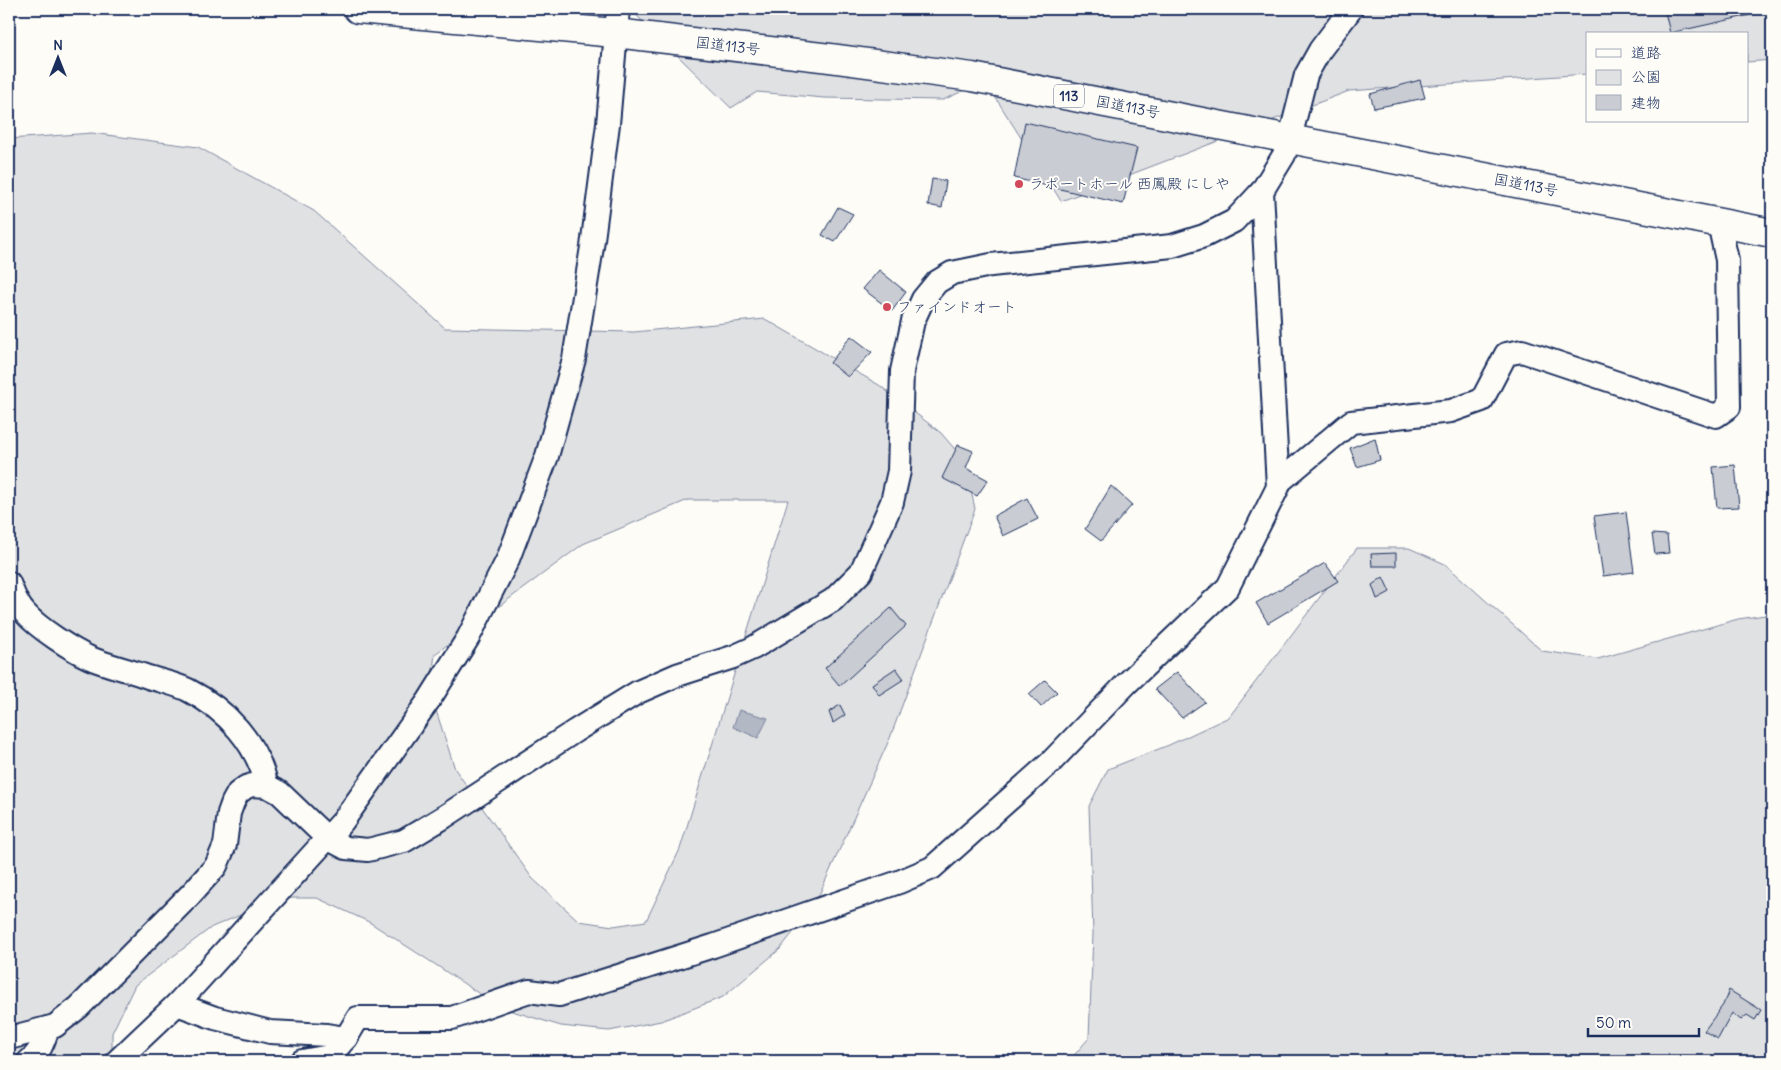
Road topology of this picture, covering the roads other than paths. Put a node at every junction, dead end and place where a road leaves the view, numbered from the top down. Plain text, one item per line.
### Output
1 (358, 9) edge
2 (1351, 9) edge
3 (616, 21) edge
4 (1290, 138) junction
5 (1262, 192) junction
6 (1719, 223) junction
7 (1772, 233) edge
8 (1278, 483) junction
9 (9, 583) edge
10 (267, 786) junction
11 (327, 838) junction
12 (177, 1004) junction
13 (48, 1028) junction
14 (9, 1038) edge
15 (346, 1038) junction
16 (29, 1061) edge
17 (117, 1061) edge
18 (302, 1061) edge

1 - 3 highway, 国道113号 / 113
2 - 4 street
3 - 4 highway, 国道113号 / 113
3 - 11 street
4 - 5 street
4 - 6 highway, 国道113号 / 113
5 - 8 street
5 - 11 street
6 - 7 highway, 国道113号 / 113
6 - 8 street
8 - 15 street
9 - 10 street
10 - 11 street
10 - 13 street
11 - 12 street
12 - 15 street
12 - 17 street
13 - 14 street
13 - 16 street
15 - 18 street

